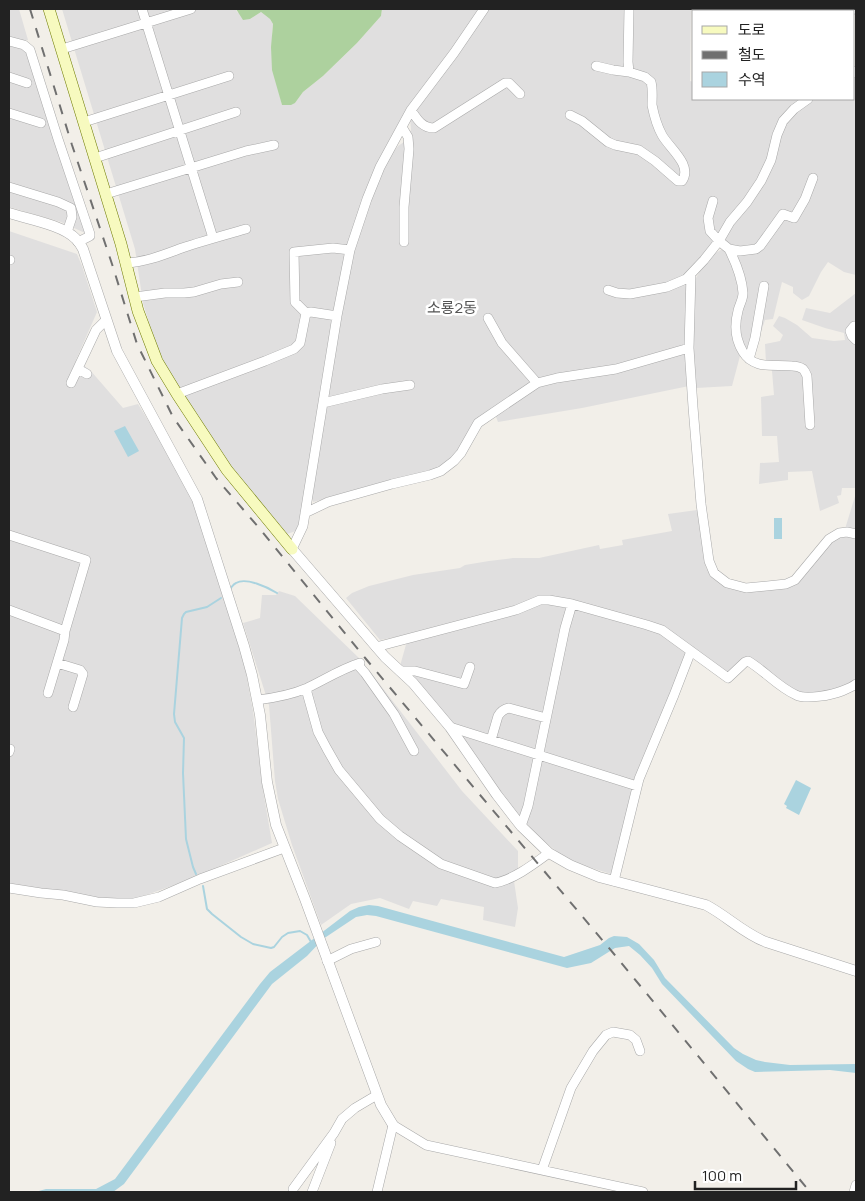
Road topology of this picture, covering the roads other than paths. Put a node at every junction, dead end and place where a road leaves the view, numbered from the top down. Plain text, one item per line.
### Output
1 (49, 9) edge
2 (142, 9) edge
3 (190, 9) edge
4 (484, 9) edge
5 (629, 9) edge
6 (146, 23) junction
7 (9, 41) edge
8 (62, 49) junction
9 (596, 66) dead end
10 (629, 72) junction
11 (229, 76) dead end
12 (9, 77) edge
13 (27, 83) dead end
14 (520, 94) dead end
15 (169, 95) junction
16 (806, 100) edge
17 (411, 110) junction
18 (236, 112) dead end
19 (9, 113) edge
20 (570, 115) dead end
21 (84, 122) junction
22 (41, 123) dead end
23 (402, 127) junction
24 (180, 131) junction
25 (274, 145) dead end
26 (95, 158) junction
27 (191, 167) junction
28 (813, 178) dead end
29 (9, 186) edge
30 (106, 194) junction
31 (713, 201) dead end
32 (9, 213) edge
33 (246, 229) dead end
34 (68, 232) junction
35 (213, 238) junction
36 (719, 241) junction
37 (78, 242) junction
38 (404, 242) dead end
39 (730, 249) junction
40 (350, 250) junction
41 (126, 264) junction
42 (690, 274) junction
43 (238, 282) dead end
44 (764, 286) dead end
45 (608, 290) dead end
46 (134, 297) junction
47 (306, 313) junction
48 (337, 316) junction
49 (488, 318) dead end
50 (106, 320) junction
51 (856, 326) edge
52 (856, 340) edge
53 (690, 348) junction
54 (749, 359) junction
55 (78, 369) junction
56 (87, 374) dead end
57 (71, 383) dead end
58 (537, 384) junction
59 (410, 385) dead end
60 (177, 394) junction
61 (323, 403) junction
62 (810, 425) dead end
63 (305, 513) junction
64 (9, 534) edge
65 (856, 534) edge
66 (292, 549) junction
67 (572, 604) junction
68 (9, 610) edge
69 (65, 631) junction
70 (376, 646) junction
71 (690, 651) junction
72 (58, 663) junction
73 (470, 667) dead end
74 (400, 671) junction
75 (856, 684) edge
76 (306, 688) junction
77 (48, 693) dead end
78 (257, 700) junction
79 (73, 707) dead end
80 (546, 718) junction
81 (450, 727) junction
82 (491, 740) junction
83 (414, 751) dead end
84 (538, 754) junction
85 (637, 786) junction
86 (521, 826) junction
87 (284, 848) junction
88 (548, 853) junction
89 (614, 881) junction
90 (9, 888) edge
91 (376, 942) dead end
92 (327, 961) junction
93 (856, 971) edge
94 (640, 1051) dead end
95 (377, 1095) junction
96 (393, 1125) junction
97 (334, 1133) junction
98 (542, 1170) junction
99 (856, 1185) edge
100 (293, 1189) dead end
101 (312, 1192) edge
102 (376, 1192) edge
103 (643, 1192) edge
104 (854, 1192) edge

1 - 8 main road
2 - 6 street
3 - 6 street
4 - 17 street
5 - 10 street
6 - 8 street
6 - 15 street
7 - 37 street
8 - 21 main road
9 - 10 street
10 - 20 street
11 - 15 street
12 - 13 street
14 - 17 street
15 - 21 street
15 - 24 street
16 - 36 street
17 - 23 street
18 - 24 street
19 - 22 street
21 - 26 main road
23 - 38 street
23 - 40 street
24 - 26 street
24 - 27 street
25 - 27 street
26 - 30 main road
27 - 30 street
27 - 35 street
28 - 39 street
29 - 34 street
30 - 41 main road
31 - 36 street
32 - 34 street
33 - 35 street
34 - 37 street
35 - 41 street
36 - 39 street
36 - 42 street
37 - 50 street
39 - 54 street
40 - 47 street
40 - 48 street
41 - 46 main road
42 - 45 street
42 - 53 street
43 - 46 street
44 - 54 street
46 - 60 main road
47 - 48 street
47 - 60 street
48 - 61 street
49 - 58 street
50 - 55 street
50 - 78 street
51 - 52 street
53 - 58 street
53 - 65 street
54 - 62 street
55 - 56 street
55 - 57 street
58 - 63 street
59 - 61 street
60 - 66 main road
61 - 63 street
63 - 66 street
64 - 69 street
66 - 70 street
67 - 70 street
67 - 71 street
67 - 80 street
68 - 69 street
69 - 72 street
70 - 74 street
71 - 75 street
71 - 85 street
72 - 77 street
72 - 79 street
73 - 74 street
74 - 81 street
76 - 78 street
76 - 83 street
76 - 88 street
78 - 87 street
80 - 82 street
80 - 84 street
81 - 82 street
81 - 86 street
82 - 84 street
84 - 85 street
84 - 86 street
85 - 89 street
86 - 88 street
87 - 90 street
87 - 92 street
88 - 89 street
89 - 93 street
91 - 92 street
92 - 95 street
94 - 98 street
95 - 96 street
95 - 97 street
96 - 98 street
96 - 102 street
97 - 100 street
97 - 101 street
98 - 103 street
99 - 104 street

